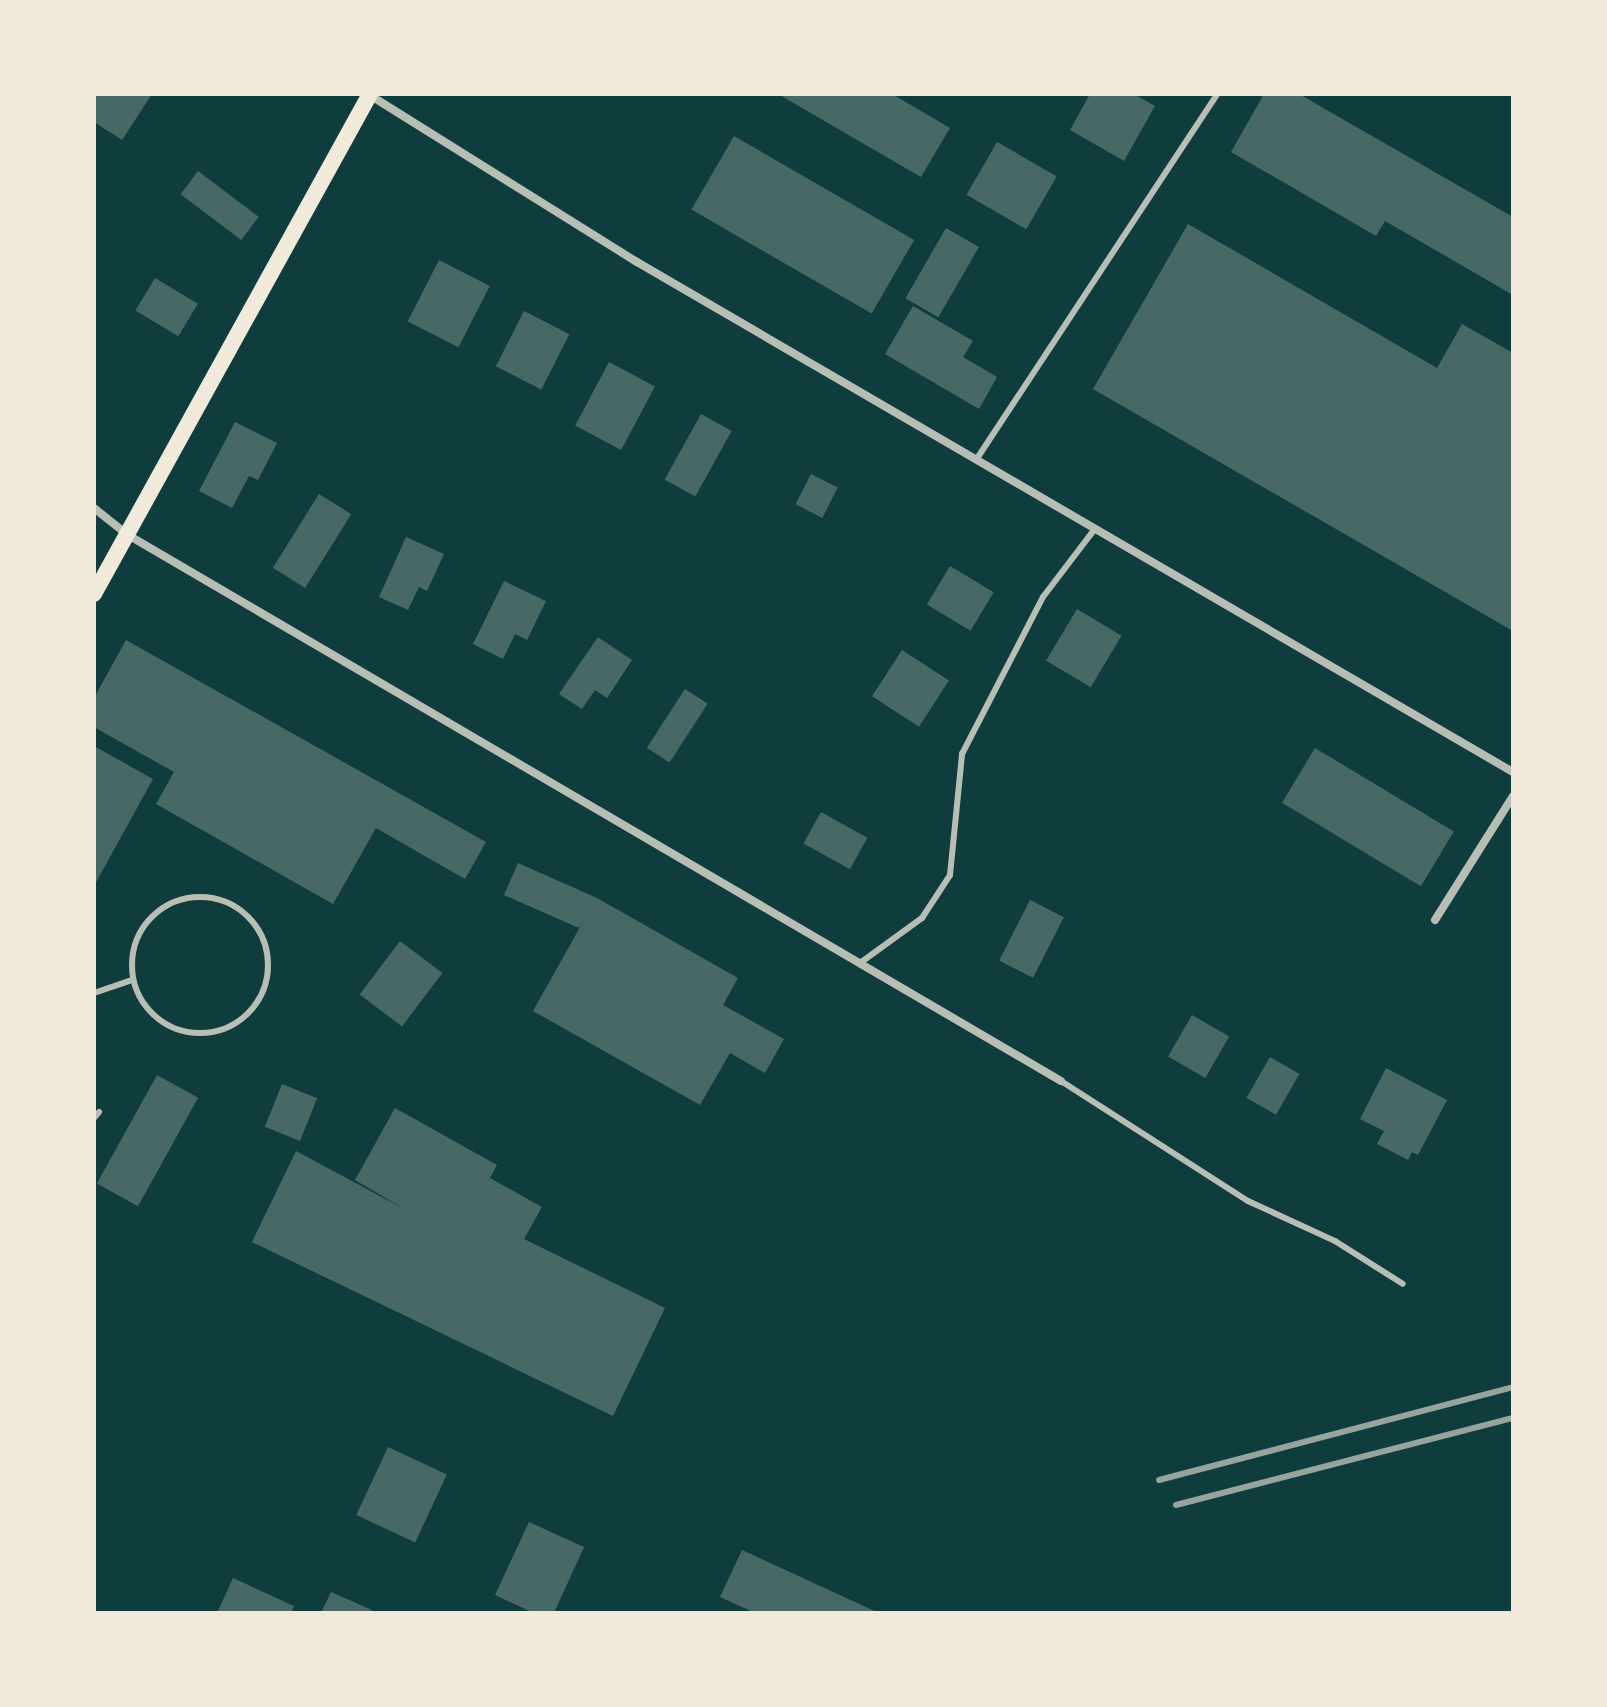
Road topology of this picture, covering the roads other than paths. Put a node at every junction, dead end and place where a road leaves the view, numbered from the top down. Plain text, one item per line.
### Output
1 (369, 94) edge
2 (1217, 94) edge
3 (976, 460) junction
4 (94, 508) edge
5 (1094, 530) junction
6 (128, 535) junction
7 (94, 594) edge
8 (1513, 772) edge
9 (1513, 796) edge
10 (1435, 920) dead end
11 (860, 963) junction
12 (131, 980) junction
13 (94, 993) edge
14 (1061, 1081) joint
15 (1403, 1284) dead end

1 - 3 street
1 - 6 main road
2 - 3 lane
3 - 5 street
4 - 6 street
5 - 8 street
5 - 11 lane
6 - 7 main road
6 - 11 street
9 - 10 street
11 - 14 street
12 - 12 lane
12 - 13 lane
14 - 15 lane

